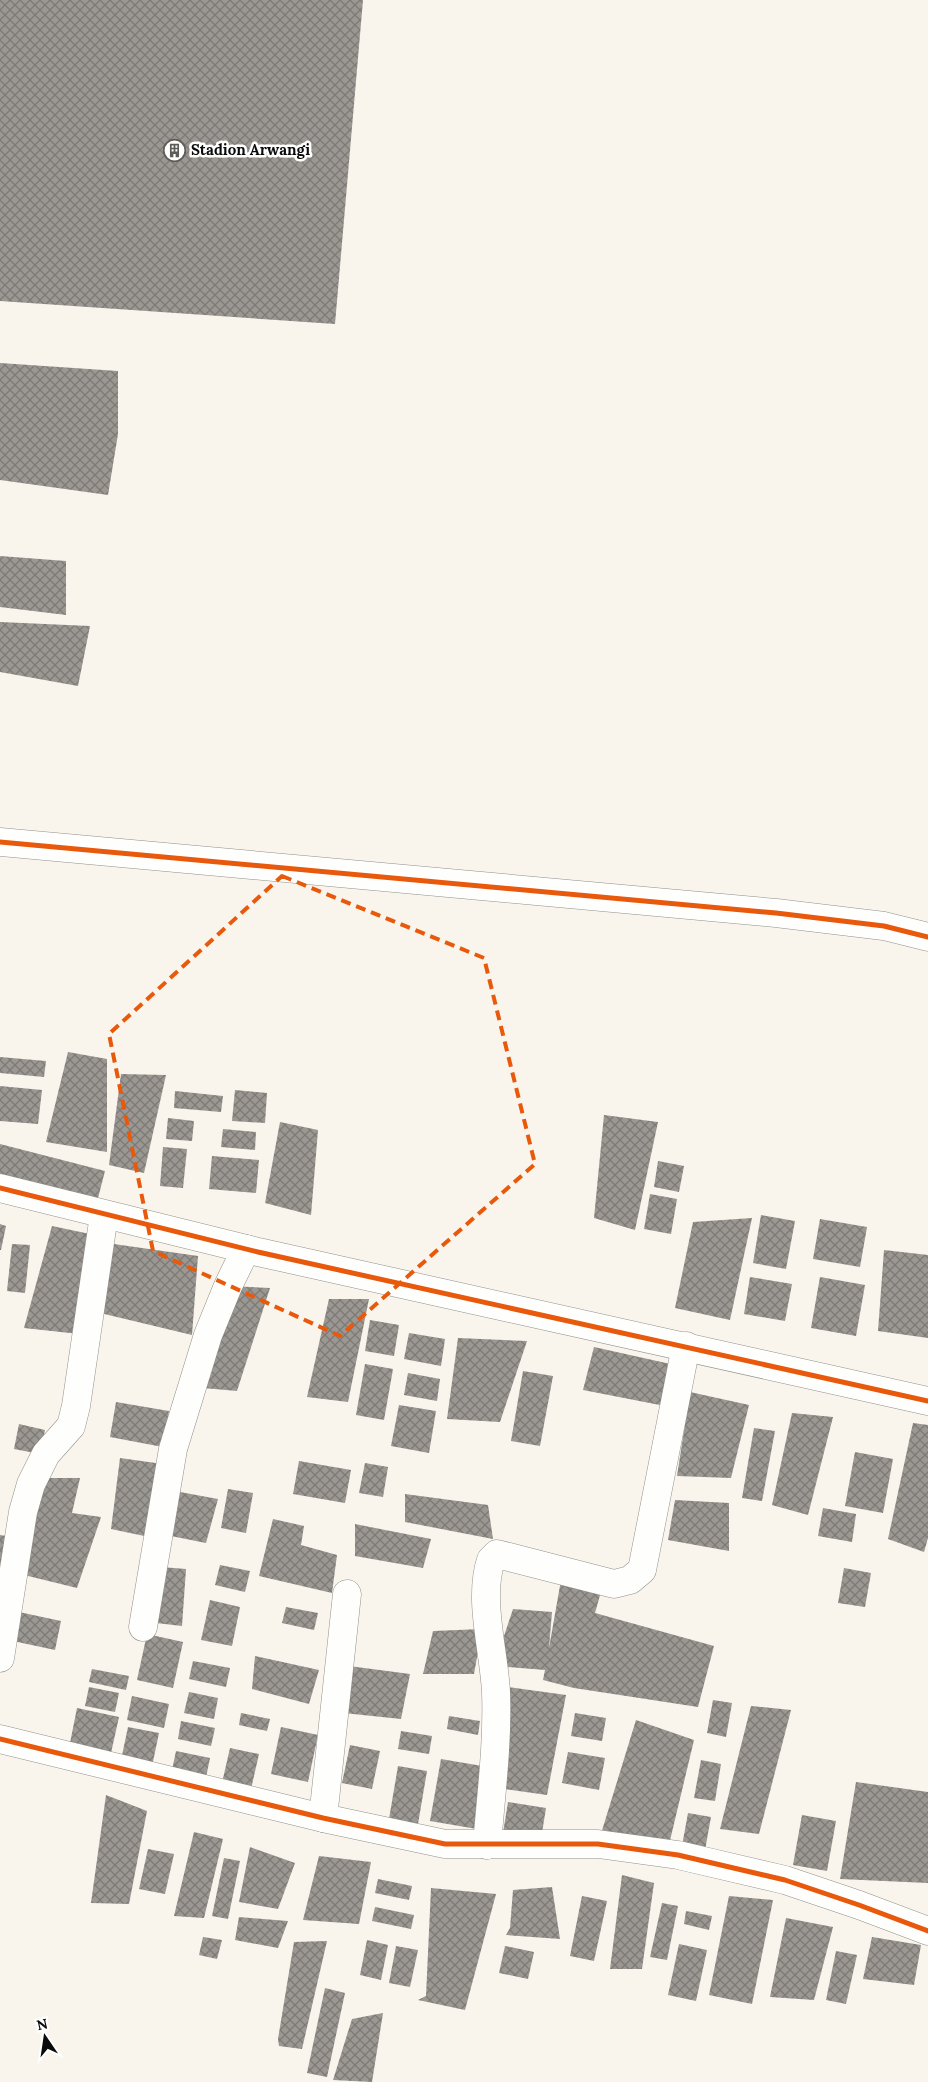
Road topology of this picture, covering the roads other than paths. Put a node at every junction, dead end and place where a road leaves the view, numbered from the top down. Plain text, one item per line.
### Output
1 (0, 842) edge
2 (928, 937) edge
3 (0, 1188) edge
4 (104, 1215) junction
5 (246, 1249) junction
6 (686, 1346) junction
7 (928, 1401) edge
8 (347, 1594) dead end
9 (143, 1627) dead end
10 (0, 1658) edge
11 (0, 1739) edge
12 (323, 1818) junction
13 (487, 1845) junction
14 (928, 1931) edge

1 - 2 street
3 - 4 street
4 - 5 street
4 - 10 street
5 - 6 street
5 - 9 street
6 - 7 street
6 - 13 street
8 - 12 street
11 - 12 street
12 - 13 street
13 - 14 street

